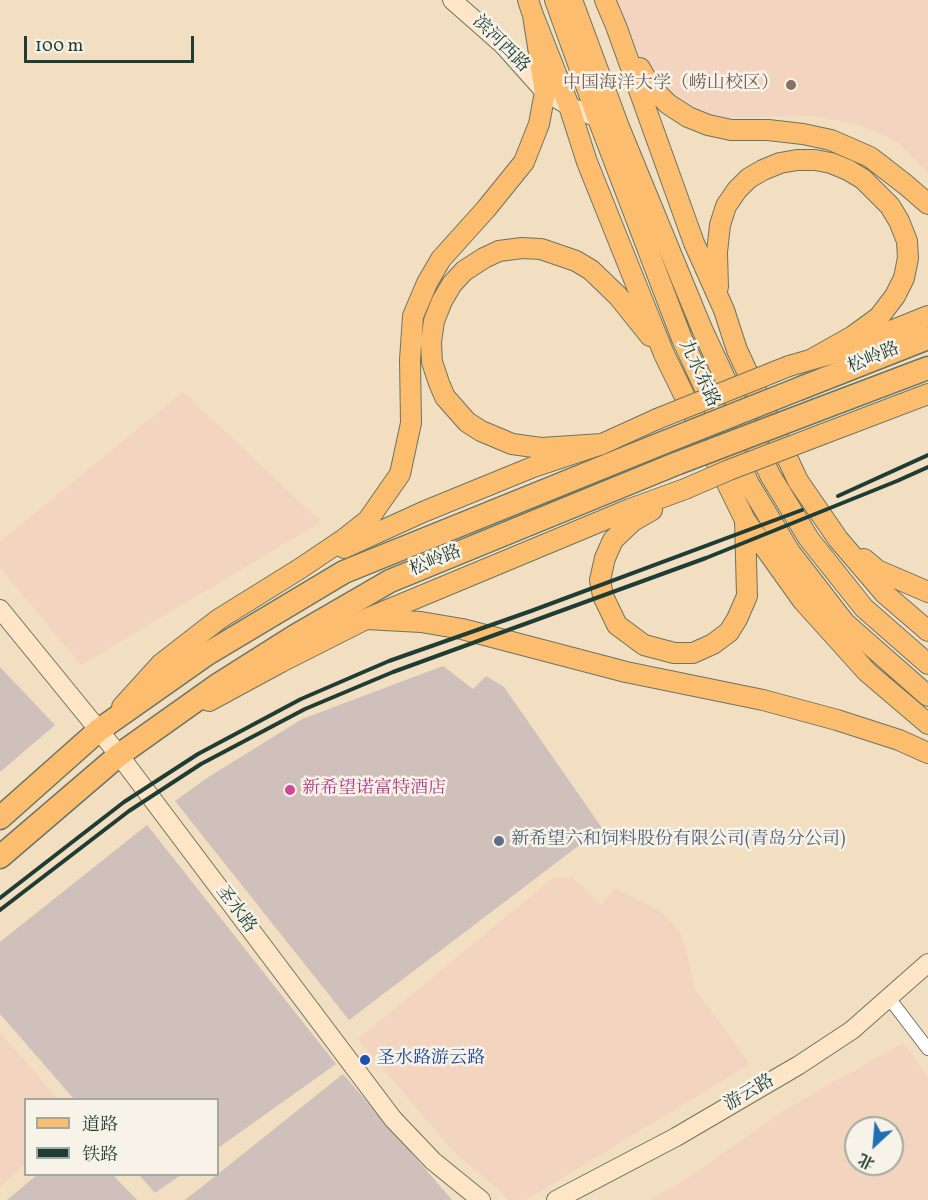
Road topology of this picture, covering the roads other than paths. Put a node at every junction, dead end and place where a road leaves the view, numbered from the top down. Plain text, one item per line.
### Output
1 (452, 0) edge
2 (555, 0) edge
3 (572, 0) edge
4 (605, 0) edge
5 (531, 8) edge
6 (616, 26) junction
7 (545, 92) junction
8 (569, 106) junction
9 (598, 119) junction
10 (619, 127) junction
11 (928, 204) edge
12 (724, 310) junction
13 (928, 316) edge
14 (928, 338) edge
15 (664, 354) junction
16 (812, 359) junction
17 (928, 368) edge
18 (928, 394) edge
19 (897, 406) junction
20 (928, 410) edge
21 (602, 444) junction
22 (685, 489) junction
23 (745, 520) junction
24 (827, 525) junction
25 (300, 568) junction
26 (928, 592) edge
27 (0, 609) edge
28 (366, 619) junction
29 (928, 631) edge
30 (928, 664) edge
31 (928, 696) edge
32 (183, 710) junction
33 (928, 724) edge
34 (99, 730) junction
35 (928, 753) edge
36 (119, 756) junction
37 (0, 818) edge
38 (0, 857) edge
39 (928, 963) edge
40 (928, 974) edge
41 (891, 1001) junction
42 (928, 1049) edge
43 (481, 1200) edge
44 (556, 1200) edge
45 (580, 1200) edge

1 - 7 street, 滨河西路
2 - 9 main road, 九水东路
3 - 10 main road, 九水东路
4 - 6 main road
5 - 7 main road
5 - 8 main road
6 - 11 main road
6 - 12 main road
7 - 8 street, 滨河西路
7 - 25 main road
8 - 9 street, 滨河西路
8 - 15 main road
9 - 10 street, 滨河西路
9 - 31 main road, 九水东路
10 - 30 main road, 九水东路
12 - 16 main road
12 - 24 main road
13 - 16 main road
14 - 34 highway, 松岭路, bridge
15 - 21 main road
15 - 23 main road
16 - 21 main road, bridge
17 - 32 highway, 松岭路, bridge
18 - 19 main road
19 - 20 main road
19 - 22 main road, bridge
21 - 25 main road
22 - 23 main road
22 - 28 main road
23 - 33 main road
24 - 26 main road
24 - 29 main road
25 - 34 main road
27 - 34 street, 圣水路
28 - 32 main road
28 - 35 main road
32 - 36 highway, 松岭路
34 - 36 street, 圣水路
34 - 37 highway, 松岭路
36 - 38 highway, 松岭路
36 - 43 street, 圣水路
39 - 41 street, 游云路
40 - 41 street, 游云路
41 - 42 street
41 - 44 street, 游云路
41 - 45 street, 游云路

